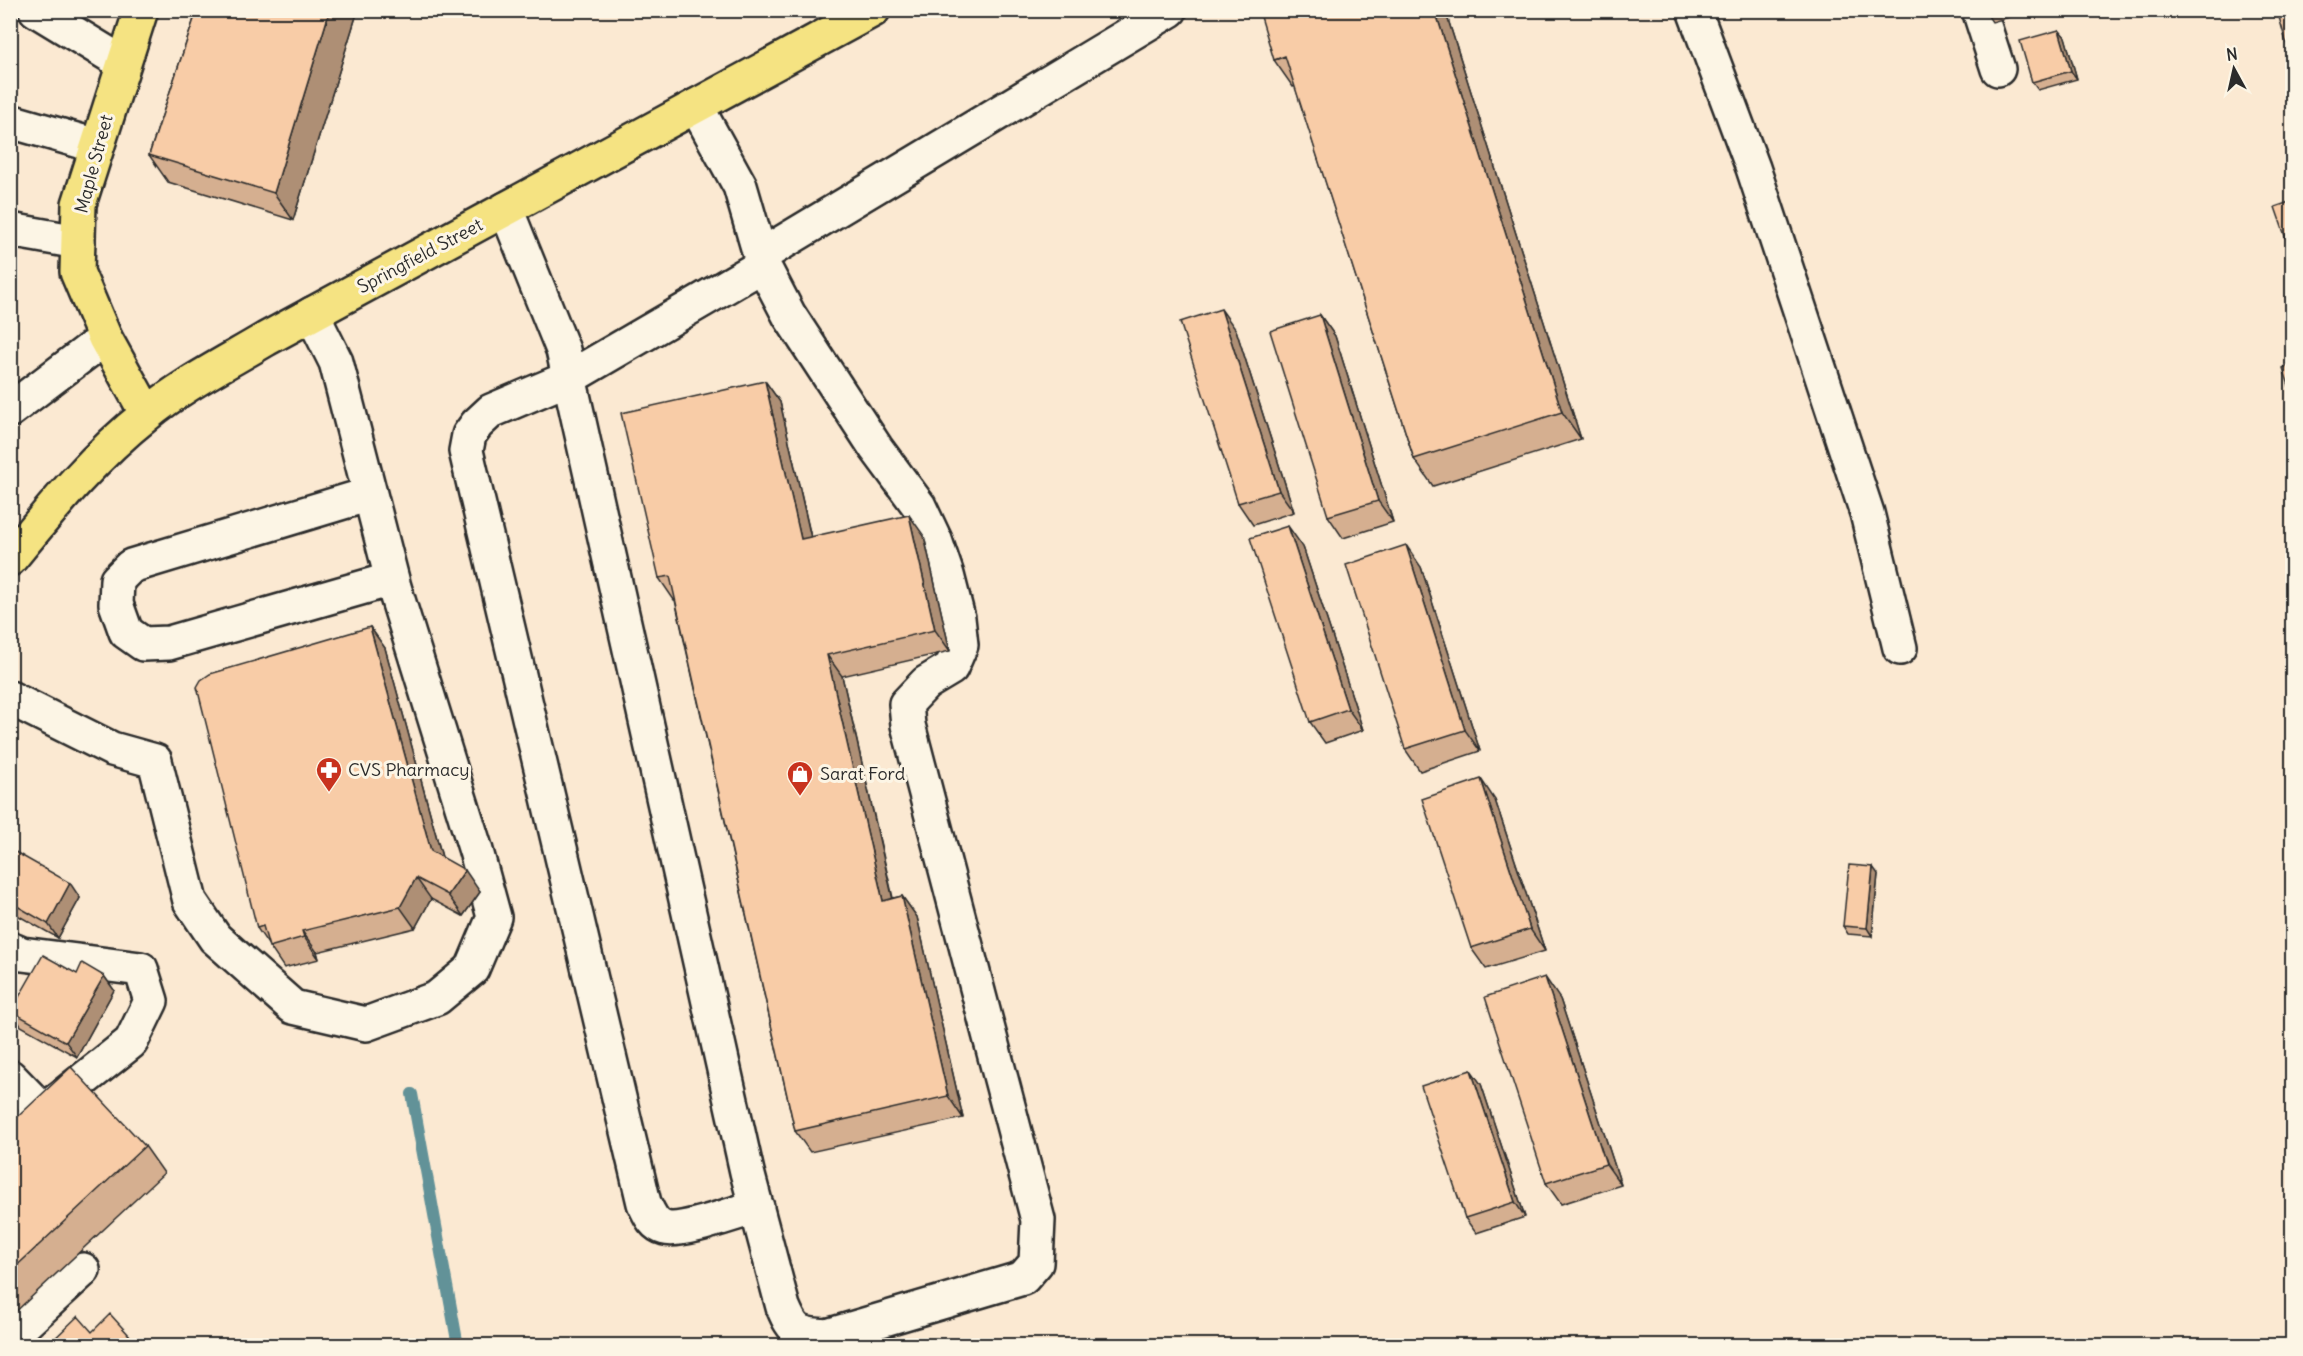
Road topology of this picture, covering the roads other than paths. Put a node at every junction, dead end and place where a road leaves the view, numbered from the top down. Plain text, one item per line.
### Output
1 (36, 10) edge
2 (141, 10) edge
3 (873, 10) edge
4 (1170, 10) edge
5 (1694, 10) edge
6 (1979, 10) edge
7 (123, 63) junction
8 (1998, 69) dead end
9 (696, 106) junction
10 (10, 121) edge
11 (97, 146) junction
12 (506, 209) junction
13 (10, 230) edge
14 (78, 242) junction
15 (762, 261) junction
16 (312, 314) junction
17 (105, 338) junction
18 (569, 378) junction
19 (10, 410) edge
20 (147, 414) junction
21 (370, 494) junction
22 (10, 559) edge
23 (393, 583) junction
24 (1900, 648) dead end
25 (10, 699) edge
26 (10, 949) edge
27 (10, 1077) edge
28 (43, 1111) junction
29 (10, 1138) edge
30 (756, 1206) junction
31 (83, 1270) dead end
32 (10, 1337) edge

1 - 7 street
2 - 7 main road, Maple Street
3 - 9 main road, Springfield Street
4 - 15 street
5 - 24 street
6 - 8 street
7 - 11 main road, Maple Street
9 - 12 main road, Springfield Street
9 - 15 street
10 - 11 street
11 - 14 main road, Maple Street
12 - 16 main road, Springfield Street
12 - 18 street
13 - 14 street
14 - 17 main road, Maple Street
15 - 18 street
15 - 30 street
16 - 20 main road, Springfield Street
16 - 21 street
17 - 19 street
17 - 20 main road, Maple Street
18 - 30 street
18 - 30 street
20 - 22 main road, Springfield Street
21 - 23 street
21 - 23 street
23 - 25 street
26 - 28 street
27 - 28 street
28 - 29 street
31 - 32 street

